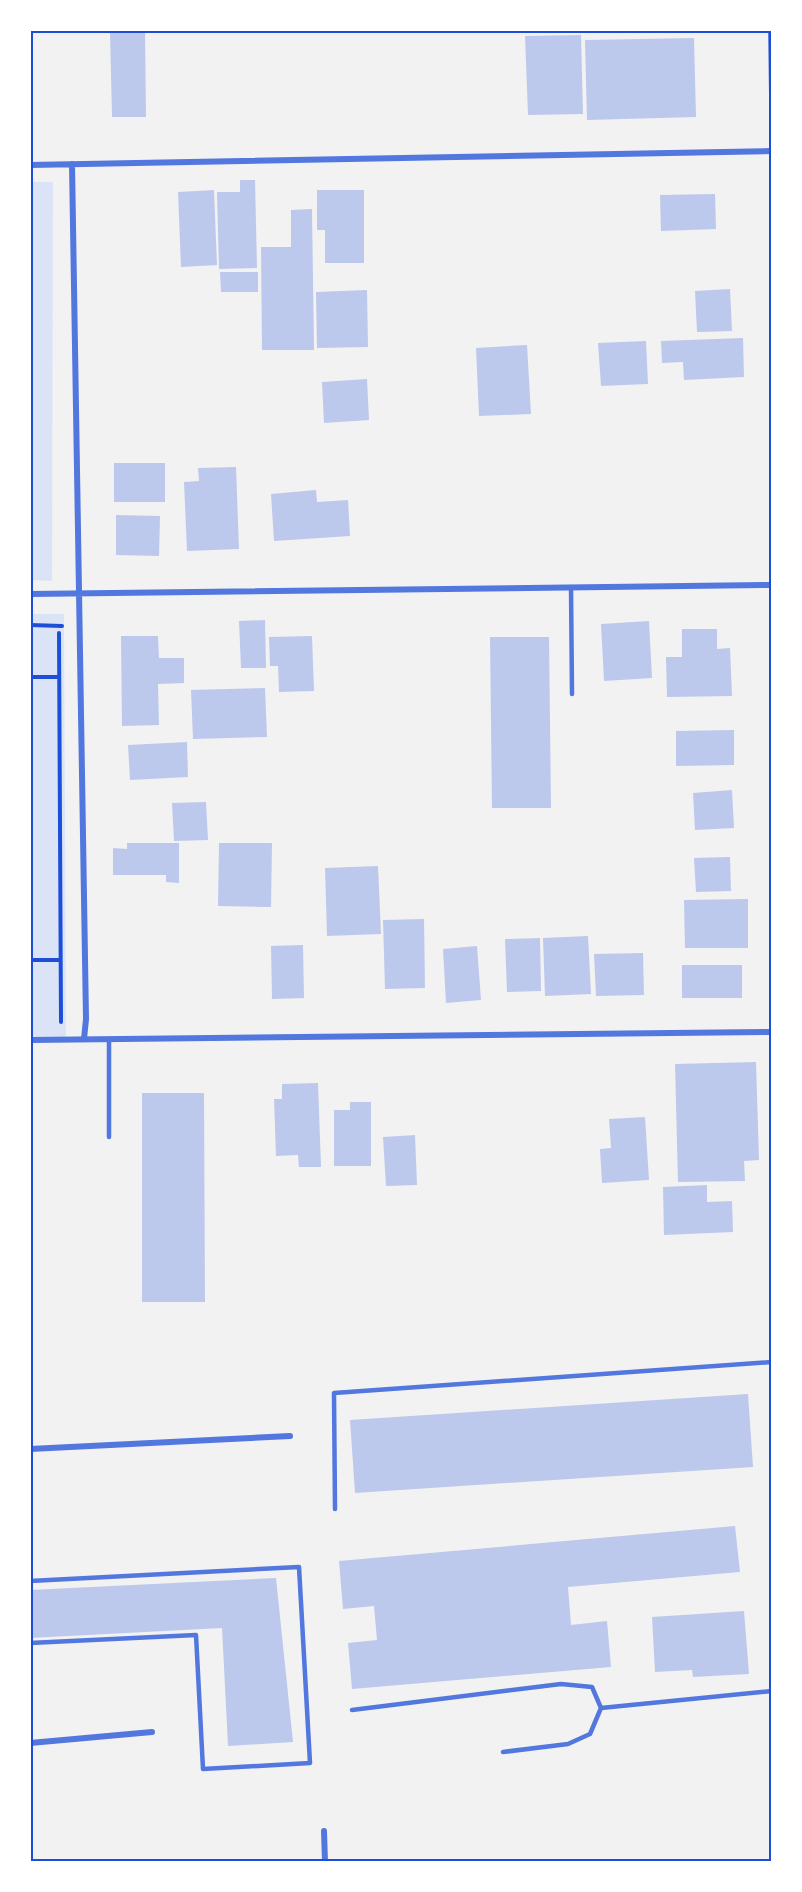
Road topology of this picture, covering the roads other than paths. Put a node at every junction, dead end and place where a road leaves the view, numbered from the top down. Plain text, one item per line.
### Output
1 (771, 30) edge
2 (772, 95) edge
3 (772, 151) edge
4 (72, 164) junction
5 (30, 165) edge
6 (772, 585) edge
7 (571, 587) junction
8 (78, 593) junction
9 (30, 594) edge
10 (572, 694) dead end
11 (772, 1032) edge
12 (84, 1039) junction
13 (109, 1039) junction
14 (30, 1040) edge
15 (109, 1137) dead end
16 (772, 1362) edge
17 (290, 1436) dead end
18 (30, 1449) edge
19 (335, 1509) dead end
20 (30, 1581) edge
21 (30, 1643) edge
22 (772, 1691) edge
23 (601, 1708) junction
24 (352, 1710) dead end
25 (152, 1732) dead end
26 (30, 1743) edge
27 (503, 1752) dead end
28 (324, 1831) dead end
29 (325, 1862) edge

1 - 2 street
3 - 4 street
4 - 5 street
4 - 8 street
6 - 7 street
7 - 8 street
7 - 10 lane
8 - 9 street
8 - 12 street
11 - 13 street
12 - 13 street
12 - 14 street
13 - 15 lane
16 - 19 lane
17 - 18 street
20 - 21 lane
22 - 23 lane
23 - 24 lane
23 - 27 lane
25 - 26 street
28 - 29 street

